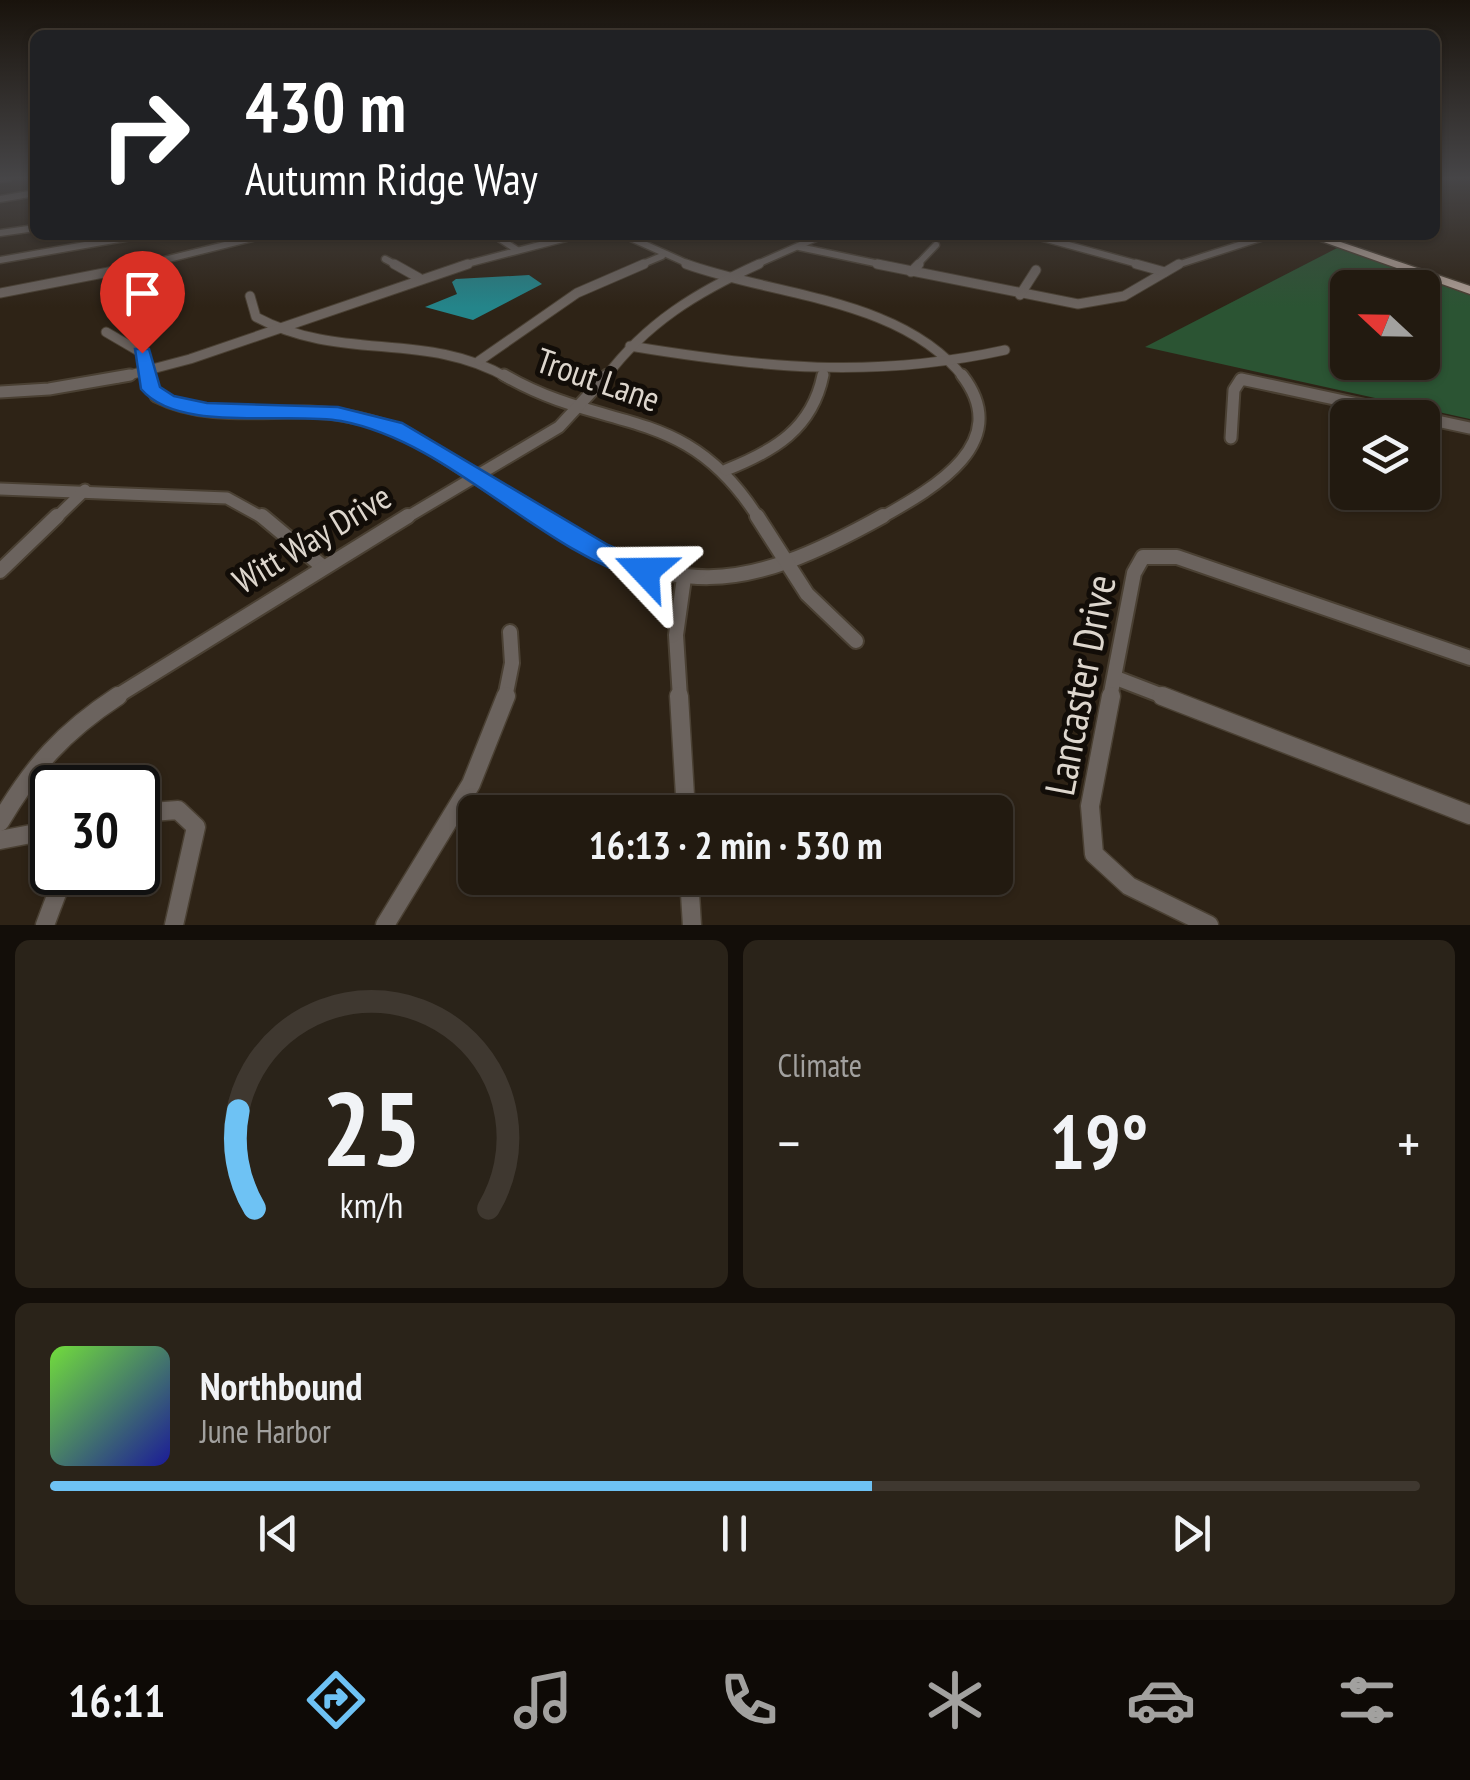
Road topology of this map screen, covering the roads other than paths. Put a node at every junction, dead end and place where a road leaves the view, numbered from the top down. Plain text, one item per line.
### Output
1 (30, 229) edge
2 (0, 233) edge
3 (114, 240) edge
4 (246, 240) edge
5 (502, 240) edge
6 (558, 240) edge
7 (633, 240) edge
8 (812, 240) edge
9 (1050, 240) edge
10 (1253, 240) edge
11 (1324, 240) edge
12 (799, 246) junction
13 (936, 246) dead end
14 (517, 250) junction
15 (662, 256) junction
16 (385, 259) dead end
17 (0, 260) edge
18 (1036, 270) dead end
19 (911, 272) junction
20 (1164, 272) junction
21 (420, 278) junction
22 (729, 280) junction
23 (1470, 290) edge
24 (0, 293) edge
25 (1020, 295) junction
26 (250, 296) dead end
27 (277, 330) junction
28 (106, 332) dead end
29 (630, 346) junction
30 (1005, 350) dead end
31 (479, 361) junction
32 (953, 364) junction
33 (148, 372) junction
34 (823, 374) junction
35 (0, 392) edge
36 (581, 410) junction
37 (1470, 428) edge
38 (1232, 438) dead end
39 (726, 470) junction
40 (477, 477) junction
41 (0, 489) edge
42 (85, 490) junction
43 (324, 566) junction
44 (785, 566) junction
45 (0, 571) edge
46 (684, 578) junction
47 (510, 632) dead end
48 (856, 641) dead end
49 (1470, 658) edge
50 (1116, 678) junction
51 (685, 795) edge
52 (160, 811) edge
53 (1470, 814) edge
54 (0, 822) edge
55 (30, 834) edge
56 (0, 840) edge
57 (56, 895) edge
58 (690, 895) edge
59 (45, 925) edge
60 (174, 925) edge
61 (384, 925) edge
62 (692, 925) edge
63 (1209, 925) edge

1 - 2 street
3 - 17 street
4 - 24 street
5 - 14 street
6 - 14 street
7 - 15 street
8 - 12 street, Witt Way Drive
9 - 20 street
10 - 20 street
11 - 23 main road
12 - 19 street
12 - 22 street, Witt Way Drive
13 - 19 street
14 - 21 street
15 - 22 street
15 - 31 street
16 - 21 street
18 - 25 street
19 - 25 street
20 - 25 street
21 - 27 street
22 - 29 street, Witt Way Drive
22 - 32 street
26 - 27 street
27 - 31 street, Trout Lane
27 - 33 street
28 - 33 street
29 - 34 street
29 - 36 street, Witt Way Drive
30 - 32 street
31 - 36 street, Trout Lane
32 - 34 street
32 - 44 street
33 - 35 street
33 - 40 street
34 - 39 street
36 - 39 street, Trout Lane
36 - 40 street, Witt Way Drive
37 - 38 street
39 - 44 street, Trout Lane
40 - 43 street, Witt Way Drive
40 - 46 street
41 - 42 street
42 - 43 street
42 - 45 street
43 - 54 street, Witt Way Drive
44 - 46 street
44 - 48 street, Trout Lane
46 - 51 street
47 - 61 street
49 - 50 street, Lancaster Drive
50 - 53 street
50 - 63 street, Lancaster Drive
52 - 60 street
55 - 56 street
57 - 59 street
58 - 62 street

